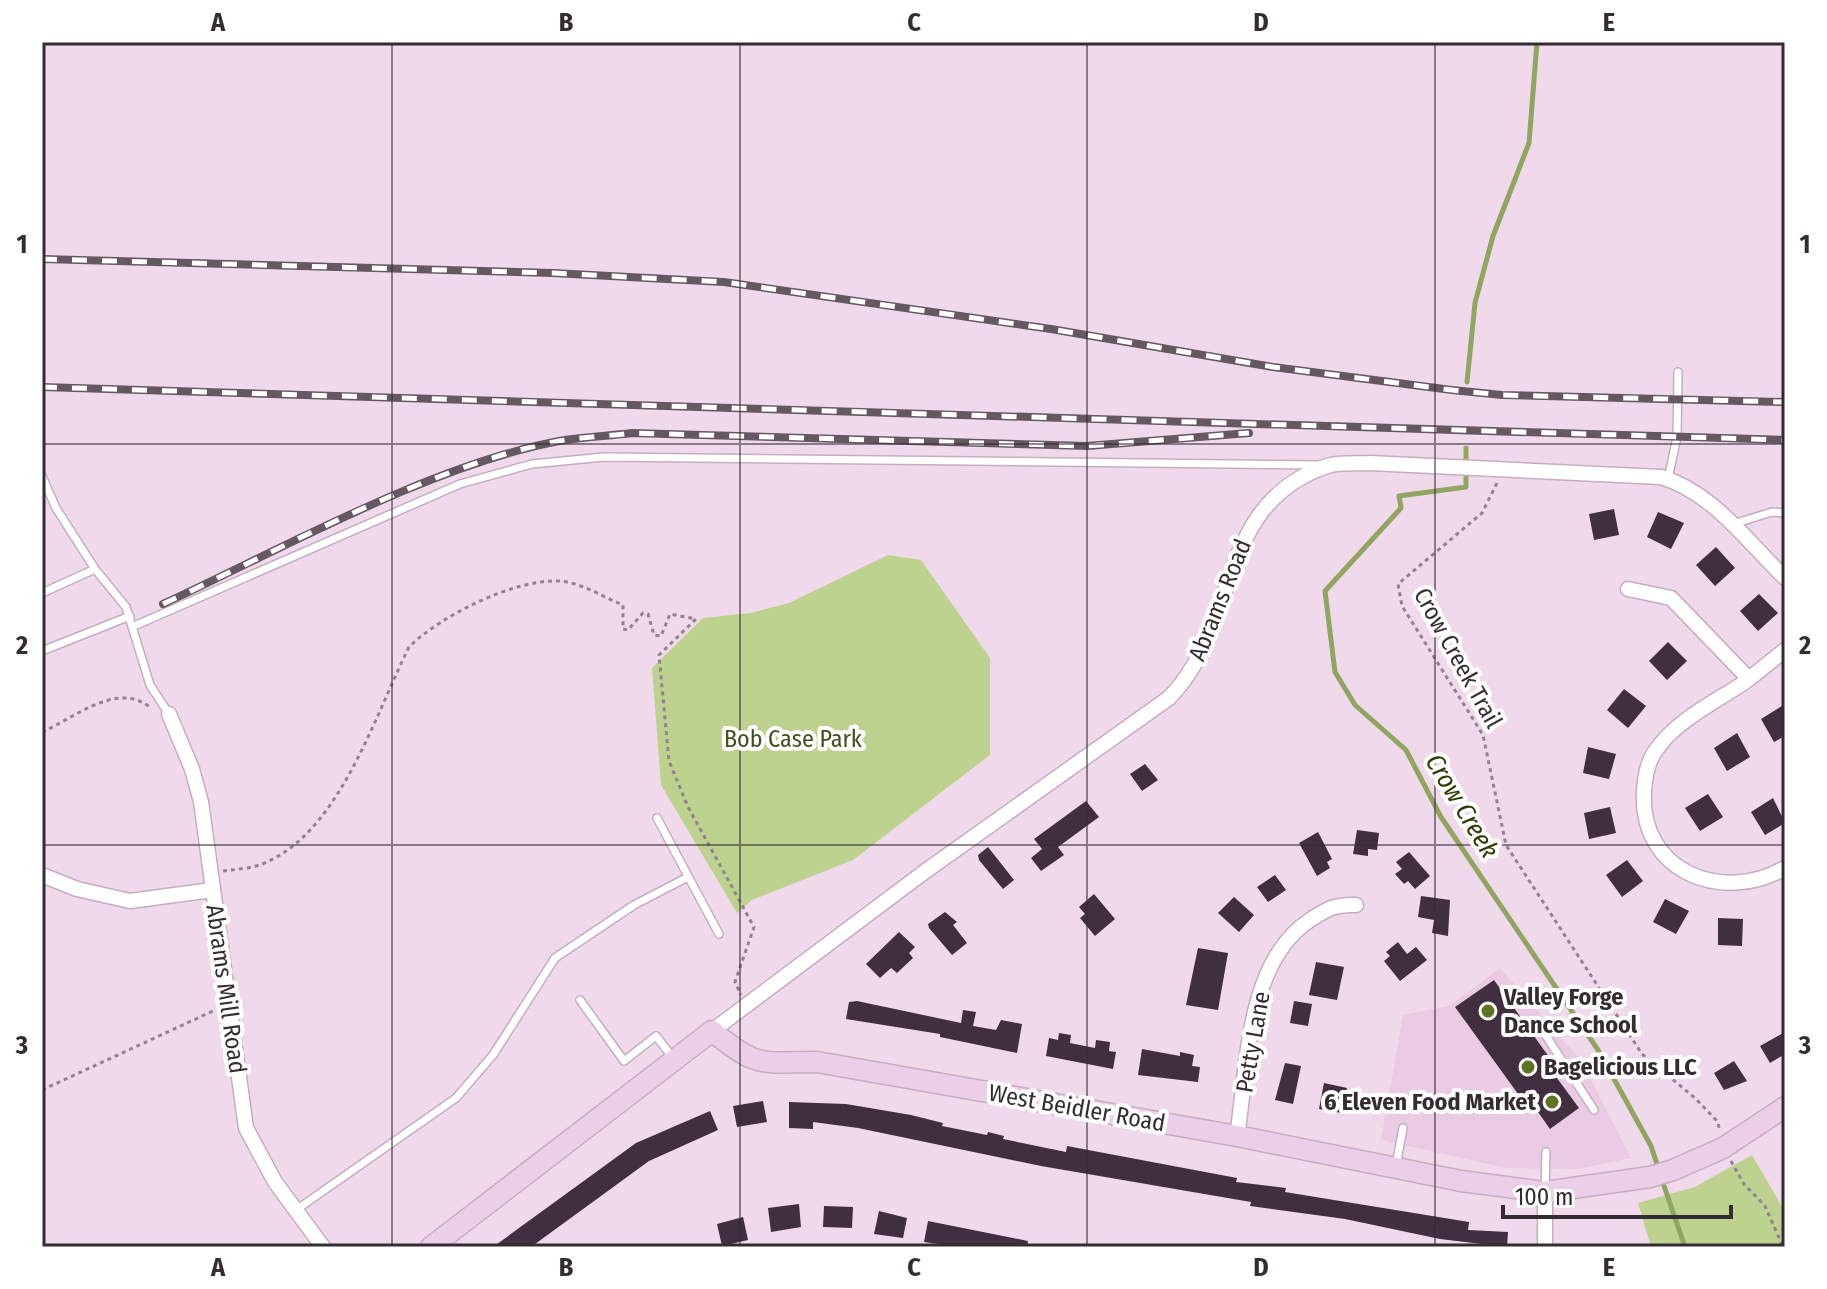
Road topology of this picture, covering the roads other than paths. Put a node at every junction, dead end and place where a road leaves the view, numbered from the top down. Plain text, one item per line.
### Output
1 (1678, 372) dead end
2 (1330, 465) junction
3 (42, 476) edge
4 (1668, 479) junction
5 (1785, 513) edge
6 (1731, 525) junction
7 (95, 569) junction
8 (1785, 578) edge
9 (1628, 589) dead end
10 (42, 593) edge
11 (130, 616) junction
12 (134, 626) junction
13 (1785, 650) edge
14 (42, 651) edge
15 (1749, 679) junction
16 (163, 715) joint
17 (657, 818) dead end
18 (1785, 868) edge
19 (42, 875) edge
20 (688, 877) junction
21 (212, 890) junction
22 (1356, 905) dead end
23 (719, 934) dead end
24 (580, 1000) dead end
25 (1541, 1028) dead end
26 (712, 1031) junction
27 (675, 1060) junction
28 (1785, 1107) edge
29 (1594, 1110) dead end
30 (1403, 1128) dead end
31 (1237, 1136) junction
32 (1546, 1152) dead end
33 (1395, 1168) junction
34 (1545, 1192) junction
35 (296, 1210) junction
36 (323, 1247) edge
37 (431, 1247) edge
38 (1545, 1247) edge

1 - 4 lane
2 - 4 street, Abrams Road
2 - 12 lane
2 - 26 street, Abrams Road
3 - 7 lane
4 - 6 street, Abrams Road
5 - 6 lane
6 - 8 street, Abrams Road
7 - 10 lane
7 - 11 lane
9 - 15 street
11 - 12 lane
11 - 14 lane
12 - 16 lane
13 - 15 street
15 - 18 street
16 - 21 street, Abrams Mill Road
17 - 20 lane
19 - 21 street
20 - 23 lane
20 - 35 lane
21 - 35 street, Abrams Mill Road
22 - 31 street, Petty Lane
24 - 27 lane
25 - 29 lane
26 - 27 street
26 - 31 street, West Beidler Road
27 - 37 street
28 - 34 street, West Beidler Road
30 - 33 lane
31 - 33 street, West Beidler Road
32 - 34 lane
33 - 34 street, West Beidler Road
34 - 38 street
35 - 36 street, Abrams Mill Road

